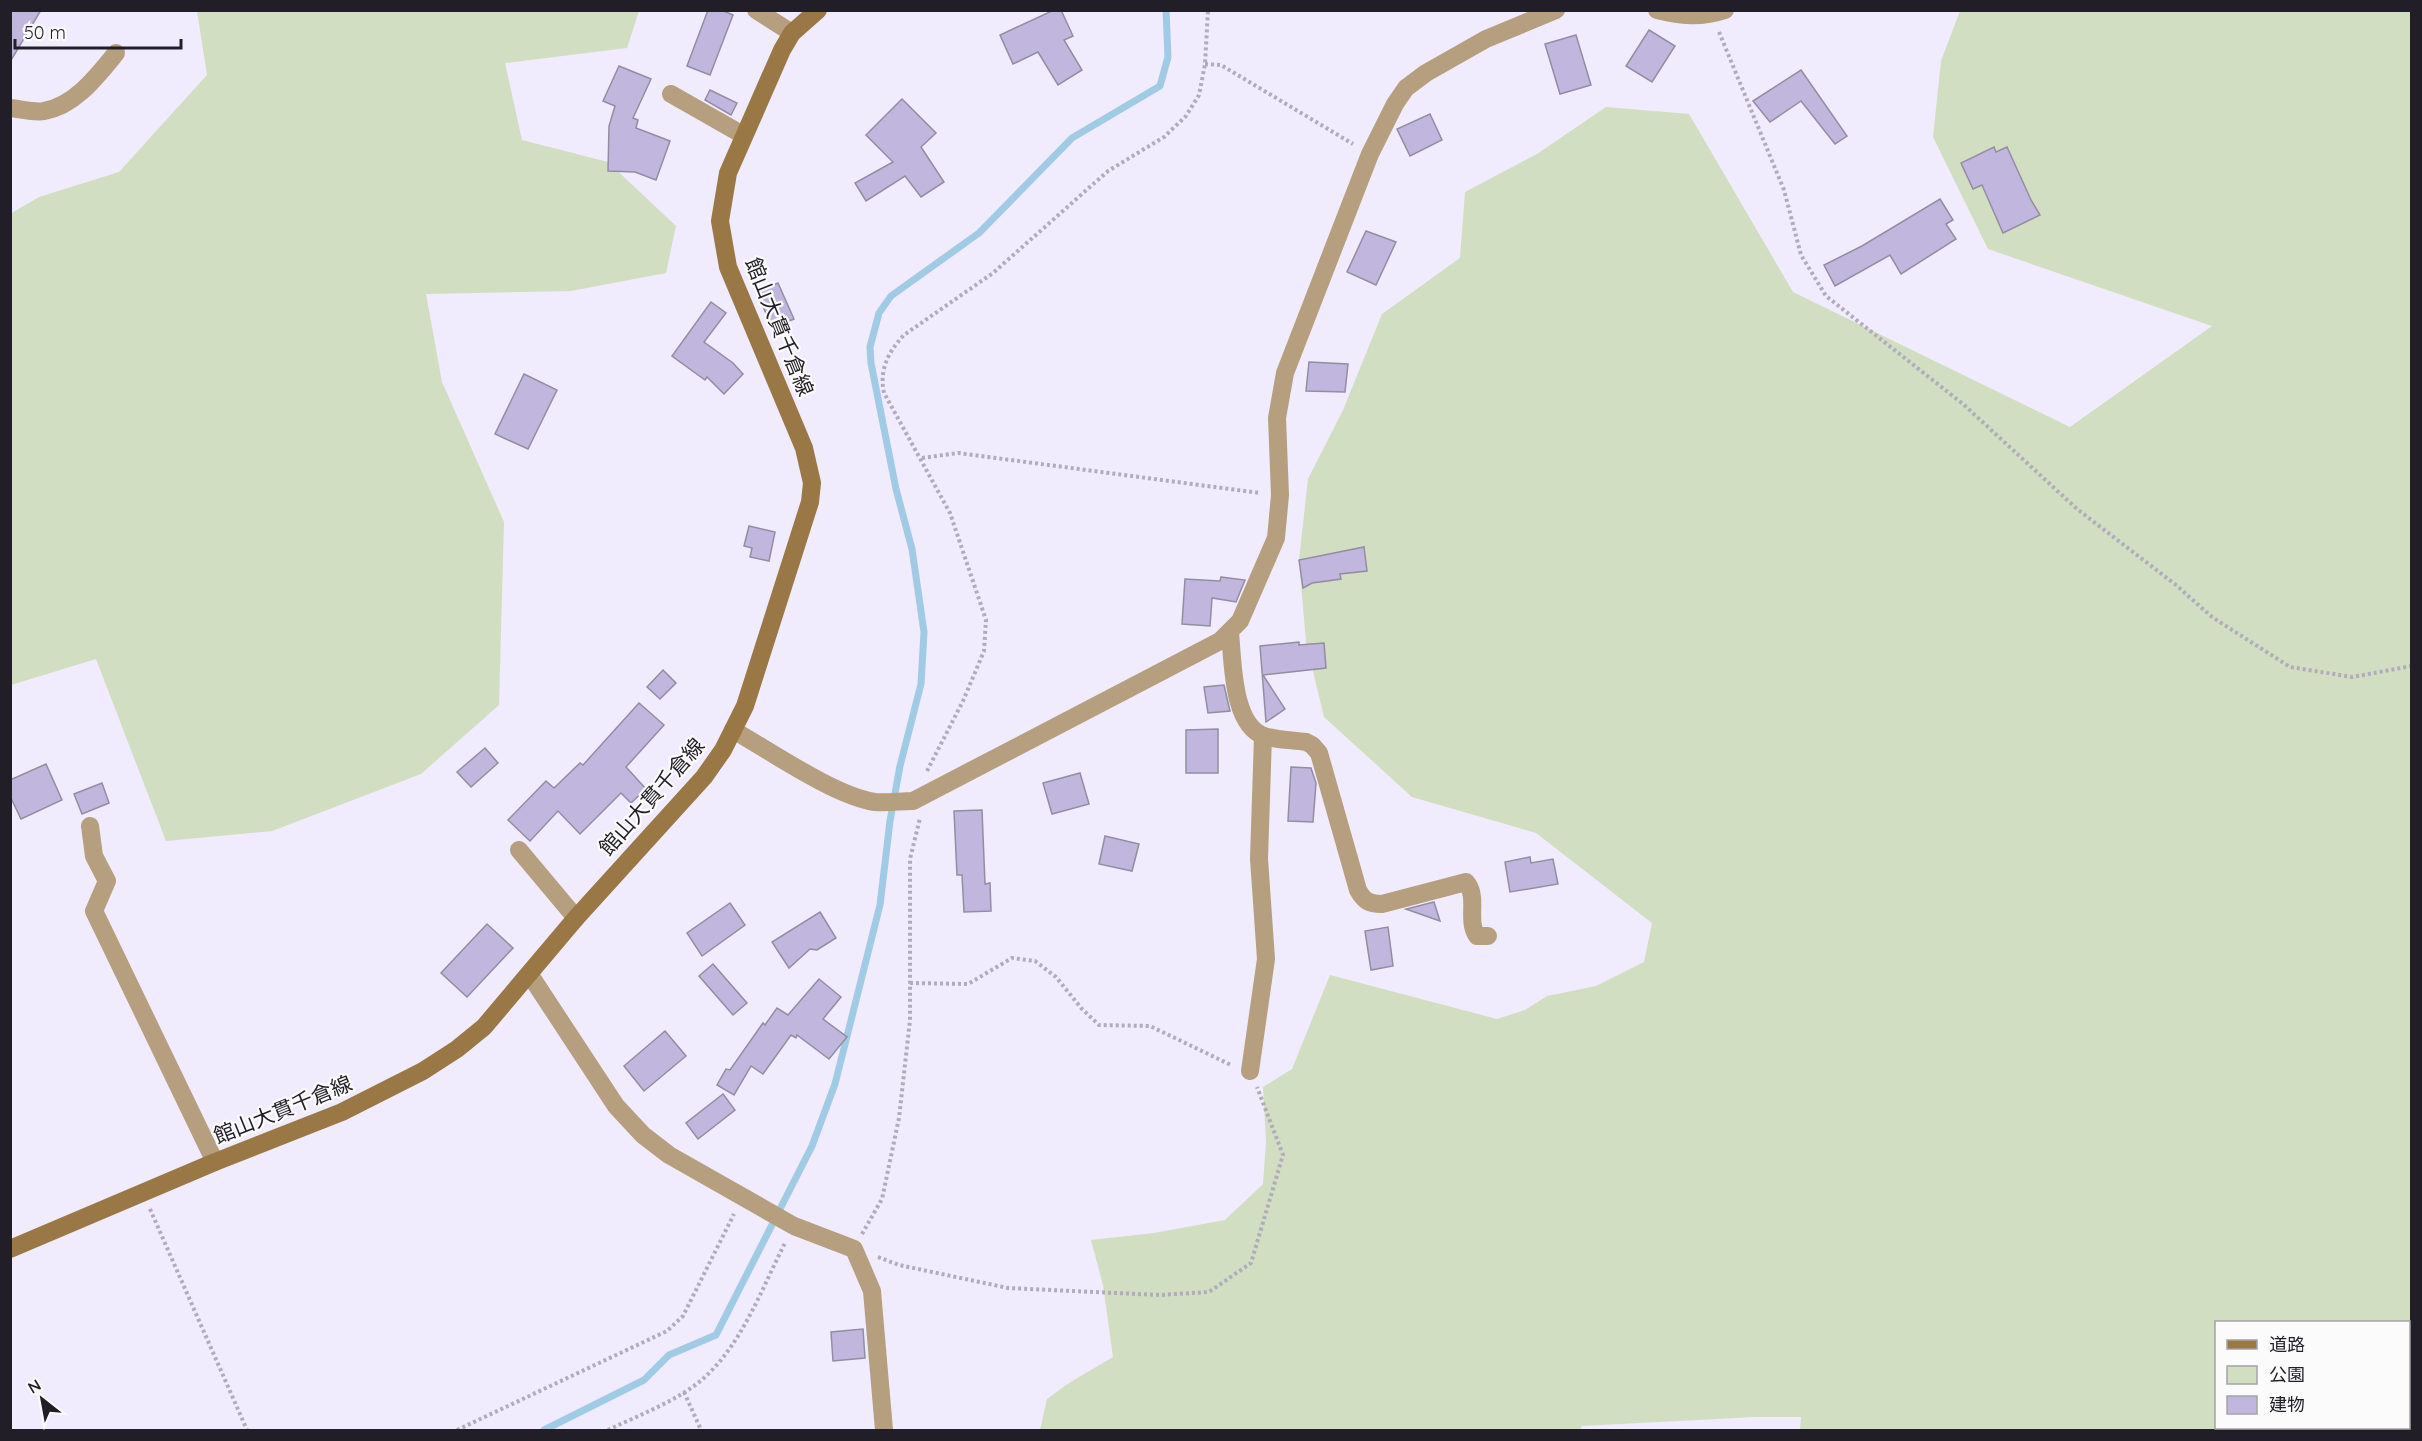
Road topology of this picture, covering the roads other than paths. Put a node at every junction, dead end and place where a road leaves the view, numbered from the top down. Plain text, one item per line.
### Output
1 (756, 10) edge
2 (818, 10) edge
3 (1556, 10) edge
4 (1657, 10) edge
5 (1719, 13) edge
6 (792, 33) junction
7 (116, 52) dead end
8 (671, 94) dead end
9 (10, 108) edge
10 (743, 135) junction
11 (1230, 633) junction
12 (733, 730) junction
13 (1263, 736) junction
14 (90, 826) dead end
15 (519, 850) dead end
16 (576, 918) junction
17 (1488, 936) dead end
18 (530, 975) junction
19 (1250, 1071) road end
20 (215, 1162) junction
21 (14, 1244) edge
22 (884, 1431) edge

1 - 6 street
2 - 6 main road, 館山大貫千倉線
3 - 11 street
4 - 5 street
6 - 10 main road, 館山大貫千倉線
7 - 9 street
8 - 10 street
10 - 12 main road, 館山大貫千倉線
11 - 12 street
11 - 13 street
12 - 16 main road, 館山大貫千倉線
13 - 17 street
13 - 19 street
14 - 20 street
15 - 16 street
16 - 18 main road, 館山大貫千倉線
18 - 20 main road, 館山大貫千倉線
18 - 22 street
20 - 21 main road, 館山大貫千倉線

